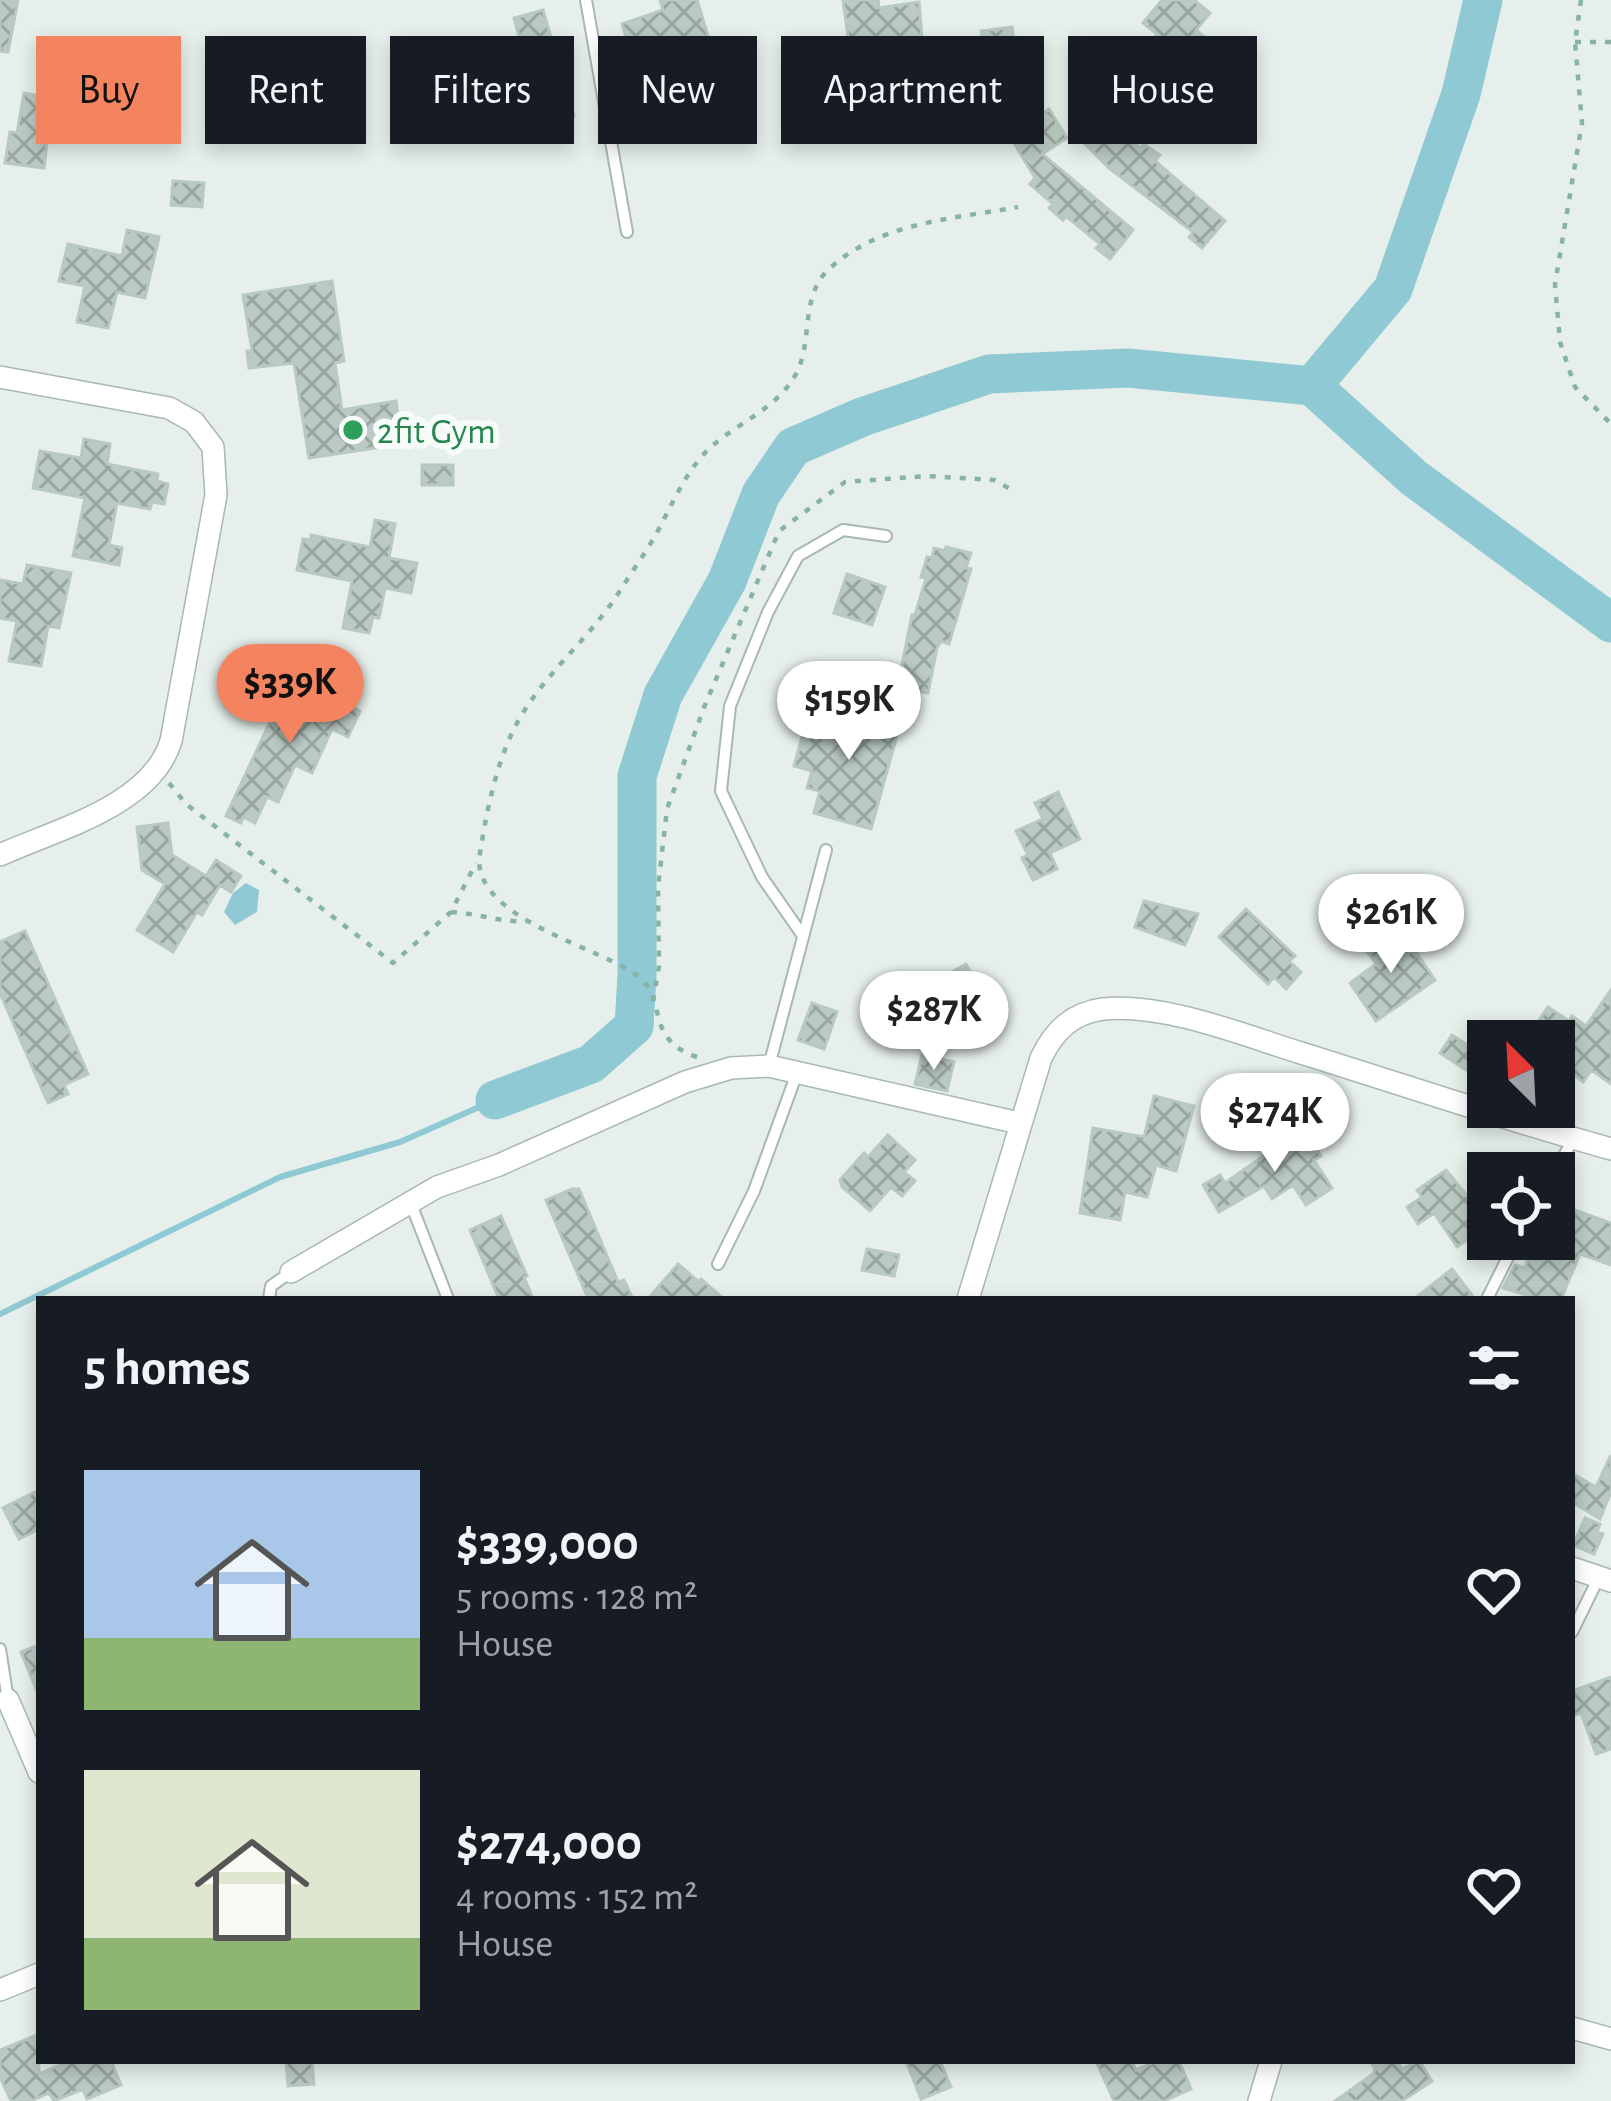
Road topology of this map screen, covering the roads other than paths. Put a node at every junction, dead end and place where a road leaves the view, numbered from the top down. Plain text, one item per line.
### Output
1 (586, 0) edge
2 (627, 232) dead end
3 (0, 376) edge
4 (886, 536) dead end
5 (826, 850) dead end
6 (0, 855) edge
7 (803, 936) junction
8 (769, 1066) junction
9 (797, 1073) junction
10 (1019, 1123) junction
11 (1574, 1138) junction
12 (1611, 1148) edge
13 (1566, 1152) edge
14 (411, 1204) junction
15 (1506, 1260) edge
16 (718, 1264) dead end
17 (291, 1272) joint
18 (269, 1296) edge
19 (447, 1296) edge
20 (969, 1296) edge
21 (1488, 1296) edge
22 (1575, 1569) edge
23 (1605, 1579) edge
24 (1575, 1627) edge
25 (0, 1649) edge
26 (8, 1700) joint
27 (36, 1765) edge
28 (36, 1975) edge
29 (0, 1990) edge
30 (1575, 2029) edge
31 (1611, 2039) edge
32 (1270, 2064) edge
33 (1259, 2101) edge

1 - 2 lane
3 - 6 street
4 - 7 lane
5 - 7 lane
7 - 8 lane
8 - 9 street
8 - 14 street
9 - 10 street
9 - 16 lane
10 - 11 street
10 - 20 street
11 - 12 street
11 - 13 lane
14 - 17 street
14 - 19 lane
15 - 21 lane
17 - 18 lane
22 - 23 street
23 - 24 lane
25 - 26 lane
26 - 27 street
28 - 29 street
30 - 31 street
32 - 33 street

